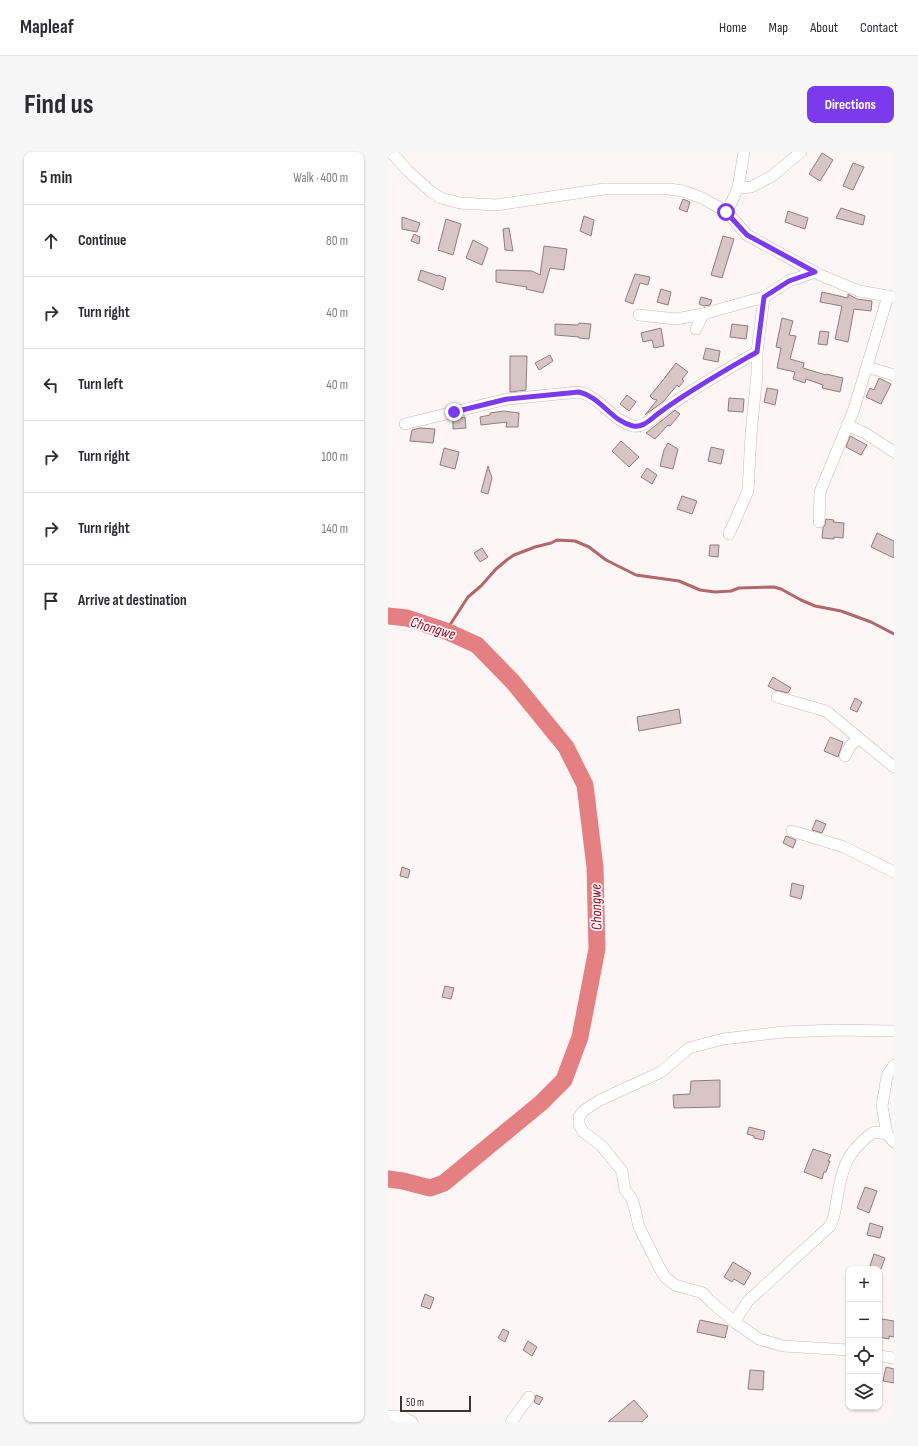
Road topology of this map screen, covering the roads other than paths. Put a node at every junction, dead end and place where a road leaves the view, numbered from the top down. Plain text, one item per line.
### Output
1 (744, 152) edge
2 (801, 152) edge
3 (394, 155) edge
4 (738, 188) junction
5 (726, 212) junction
6 (815, 272) junction
7 (891, 296) edge
8 (764, 297) junction
9 (703, 314) junction
10 (640, 315) dead end
11 (696, 329) dead end
12 (757, 352) junction
13 (867, 367) junction
14 (894, 375) edge
15 (405, 424) dead end
16 (847, 425) junction
17 (894, 452) edge
18 (819, 522) dead end
19 (729, 534) dead end
20 (777, 697) dead end
21 (859, 738) junction
22 (845, 756) dead end
23 (894, 767) edge
24 (792, 830) dead end
25 (894, 872) edge
26 (894, 1031) edge
27 (894, 1065) edge
28 (890, 1138) edge
29 (736, 1323) junction
30 (846, 1350) edge
31 (882, 1356) edge
32 (894, 1358) edge
33 (529, 1397) dead end
34 (388, 1416) edge
35 (412, 1422) edge
36 (511, 1422) edge

1 - 4 street
2 - 4 street
3 - 5 street
4 - 5 street
5 - 6 street
6 - 7 street
6 - 8 street
7 - 13 street
8 - 9 street
8 - 12 street
9 - 10 street
9 - 11 street
12 - 15 street
12 - 19 street
13 - 14 street
13 - 16 street
16 - 17 street
16 - 18 street
20 - 21 street
21 - 22 street
21 - 23 street
24 - 25 street
26 - 29 street
27 - 28 street
28 - 29 street
29 - 30 street
31 - 32 street
33 - 36 street
34 - 35 street

